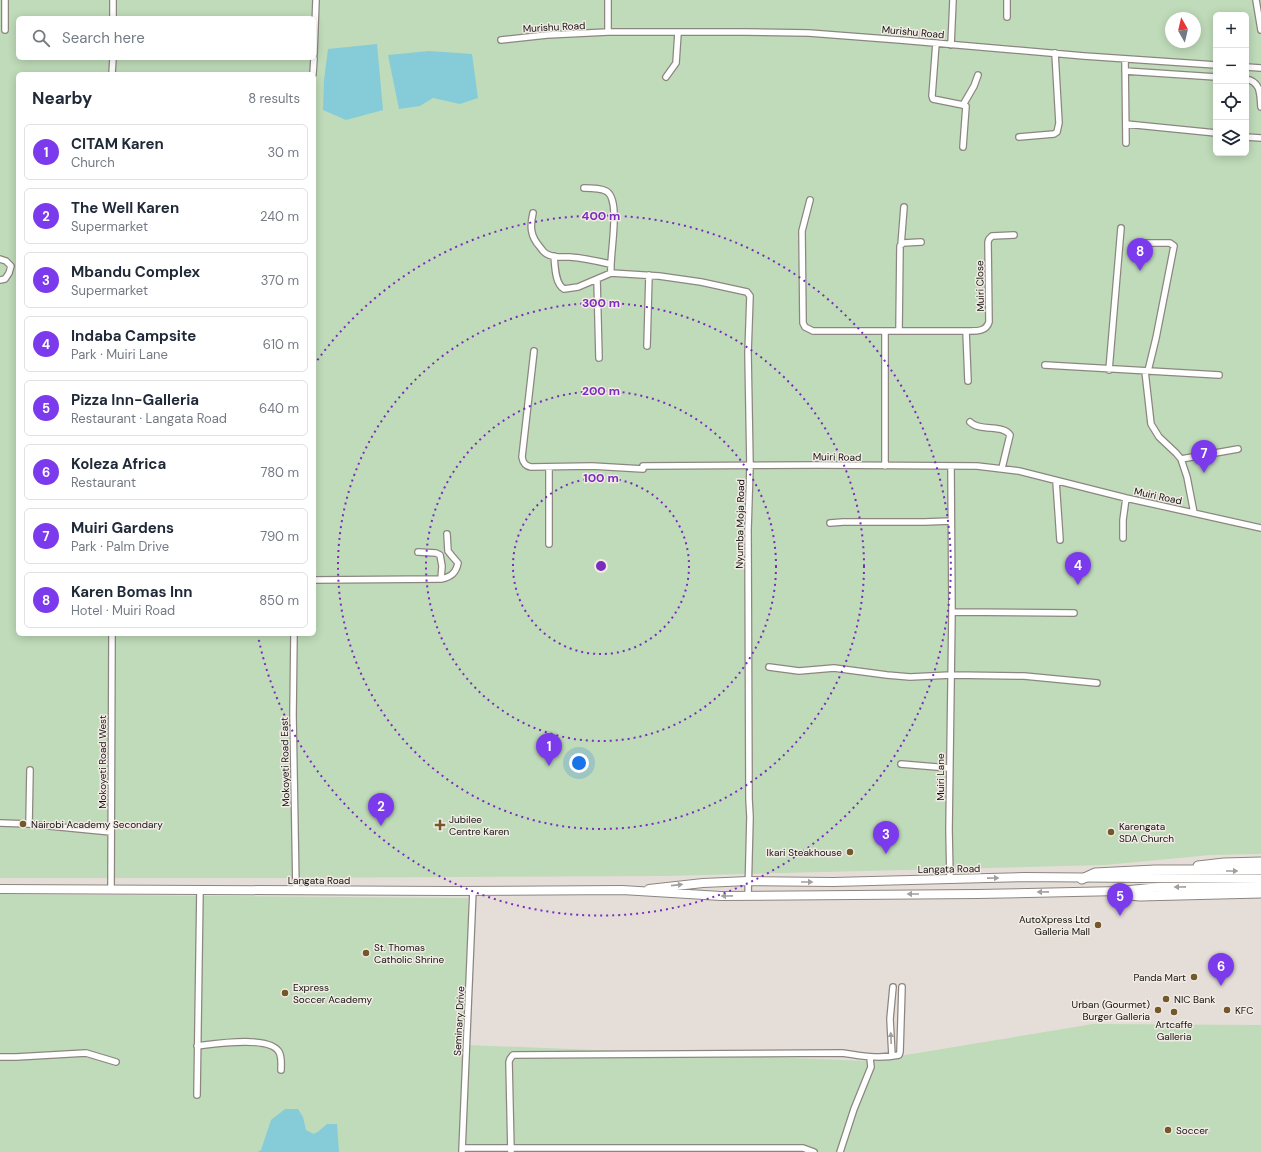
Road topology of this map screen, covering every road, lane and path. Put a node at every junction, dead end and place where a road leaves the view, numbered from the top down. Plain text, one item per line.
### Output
1 (5, 0) edge
2 (113, 0) edge
3 (316, 0) edge
4 (608, 0) edge
5 (953, 0) edge
6 (1007, 0) edge
7 (1256, 0) edge
8 (113, 16) edge
9 (315, 16) edge
10 (1007, 17) dead end
11 (5, 30) dead end
12 (1261, 30) edge
13 (608, 32) junction
14 (678, 33) junction
15 (501, 40) dead end
16 (936, 43) junction
17 (951, 45) junction
18 (1055, 53) junction
19 (1125, 58) junction
20 (112, 60) edge
21 (314, 60) edge
22 (1213, 65) edge
23 (1249, 67) edge
24 (1261, 68) edge
25 (1125, 71) junction
26 (112, 72) edge
27 (313, 72) edge
28 (978, 75) dead end
29 (666, 77) dead end
30 (1213, 77) edge
31 (1249, 80) edge
32 (963, 105) junction
33 (1261, 107) edge
34 (1126, 124) junction
35 (1213, 133) edge
36 (1018, 137) dead end
37 (1249, 137) edge
38 (1261, 138) edge
39 (1126, 143) dead end
40 (963, 147) dead end
41 (584, 188) dead end
42 (810, 200) dead end
43 (904, 207) dead end
44 (533, 213) dead end
45 (1121, 228) dead end
46 (1014, 235) dead end
47 (921, 242) dead end
48 (1142, 243) dead end
49 (901, 245) junction
50 (554, 256) junction
51 (0, 259) edge
52 (610, 264) junction
53 (611, 273) junction
54 (649, 276) junction
55 (597, 279) junction
56 (0, 280) edge
57 (885, 331) junction
58 (899, 331) junction
59 (966, 331) junction
60 (647, 346) dead end
61 (534, 351) dead end
62 (599, 358) dead end
63 (1045, 366) dead end
64 (1109, 370) junction
65 (1146, 371) junction
66 (1219, 375) dead end
67 (968, 381) dead end
68 (970, 422) dead end
69 (1238, 449) dead end
70 (1181, 459) junction
71 (750, 466) junction
72 (885, 466) junction
73 (951, 466) junction
74 (549, 467) junction
75 (1002, 468) junction
76 (1056, 481) junction
77 (1126, 498) junction
78 (1194, 513) junction
79 (951, 521) junction
80 (830, 523) dead end
81 (1261, 528) edge
82 (447, 534) dead end
83 (1123, 538) dead end
84 (1060, 540) dead end
85 (549, 544) dead end
86 (418, 552) dead end
87 (441, 579) junction
88 (316, 580) edge
89 (952, 612) junction
90 (1074, 613) dead end
91 (112, 636) edge
92 (294, 636) edge
93 (769, 667) dead end
94 (951, 675) junction
95 (1097, 683) dead end
96 (901, 764) dead end
97 (950, 768) junction
98 (30, 770) dead end
99 (0, 823) edge
100 (29, 824) junction
101 (111, 832) junction
102 (1261, 862) edge
103 (1155, 870) junction
104 (1261, 870) edge
105 (950, 879) junction
106 (1082, 879) junction
107 (1261, 879) edge
108 (748, 881) junction
109 (1261, 886) edge
110 (0, 889) edge
111 (200, 889) junction
112 (296, 889) junction
113 (111, 890) junction
114 (473, 890) junction
115 (638, 890) junction
116 (1120, 891) junction
117 (1261, 893) edge
118 (748, 896) junction
119 (893, 987) dead end
120 (902, 987) dead end
121 (197, 1046) junction
122 (892, 1056) junction
123 (0, 1057) edge
124 (870, 1058) junction
125 (116, 1062) dead end
126 (281, 1070) dead end
127 (197, 1095) dead end
128 (462, 1150) edge
129 (511, 1150) edge
130 (814, 1152) edge
131 (840, 1152) edge

1 - 11 street
2 - 8 street
3 - 9 street
4 - 13 street
5 - 17 street
6 - 10 street
7 - 12 street
13 - 14 street, Murishu Road
13 - 15 street, Murishu Road
14 - 16 street, Murishu Road
14 - 29 street
16 - 17 street, Murishu Road
16 - 32 street
17 - 18 street, Murishu Road
18 - 19 street, Murishu Road
18 - 36 street
19 - 22 street, Murishu Road
19 - 25 street
20 - 26 street
21 - 27 street
23 - 24 street
25 - 30 street
25 - 34 street
28 - 32 street
31 - 33 street
32 - 40 street
34 - 35 street
34 - 39 street
37 - 38 street
41 - 52 street
42 - 57 street, Muiri Close
43 - 49 street
44 - 50 street
45 - 64 street
46 - 59 street, Muiri Close
47 - 49 street
48 - 65 street
49 - 58 street
50 - 52 street
50 - 55 street
51 - 56 street
52 - 53 street
53 - 54 street, Nyumba Moja Road
53 - 55 street
54 - 60 street
54 - 71 street, Nyumba Moja Road
55 - 62 street
57 - 58 street, Muiri Close
57 - 72 street
58 - 59 street, Muiri Close
59 - 67 street
61 - 74 street, Muiri Road
63 - 64 street
64 - 65 street
65 - 66 street
65 - 70 street
68 - 75 street
69 - 70 street
70 - 78 street
71 - 72 street, Muiri Road
71 - 74 street, Muiri Road
71 - 108 street, Nyumba Moja Road
72 - 73 street, Muiri Road
73 - 75 street, Muiri Road
73 - 79 street, Muiri Lane
74 - 85 street
75 - 76 street, Muiri Road
76 - 77 street, Muiri Road
76 - 84 street
77 - 78 street, Muiri Road
77 - 83 street
78 - 81 street, Muiri Road
79 - 80 street
79 - 89 street, Muiri Lane
82 - 87 street
86 - 87 street
87 - 88 street
89 - 90 street
89 - 94 street, Muiri Lane
91 - 101 street, Mokoyeti Road West
92 - 112 street, Mokoyeti Road East
93 - 94 street
94 - 95 street
94 - 97 street, Muiri Lane
96 - 97 street
97 - 105 street, Muiri Lane
98 - 100 street
99 - 100 street
100 - 101 street
101 - 113 street, Mokoyeti Road West
102 - 103 main road
103 -> 104 main road
103 - 106 main road
105 -> 106 main road, Langata Road
108 -> 105 main road, Langata Road
106 - 107 main road, Langata Road
115 -> 108 main road, Langata Road
108 - 118 street, Nyumba Moja Road
109 -> 116 main road, Langata Road
110 - 113 main road, Langata Road
111 - 112 main road, Langata Road
111 - 113 main road, Langata Road
111 - 121 street
112 - 114 main road, Langata Road
114 - 115 main road, Langata Road
114 - 128 street, Seminary Drive
118 -> 115 main road, Langata Road
116 - 117 main road
116 -> 118 main road, Langata Road
122 -> 119 street
120 - 122 street
121 - 126 street
121 - 127 street
122 - 124 street
123 - 125 street
124 - 129 street
124 - 131 street
128 - 129 street
129 - 130 street

